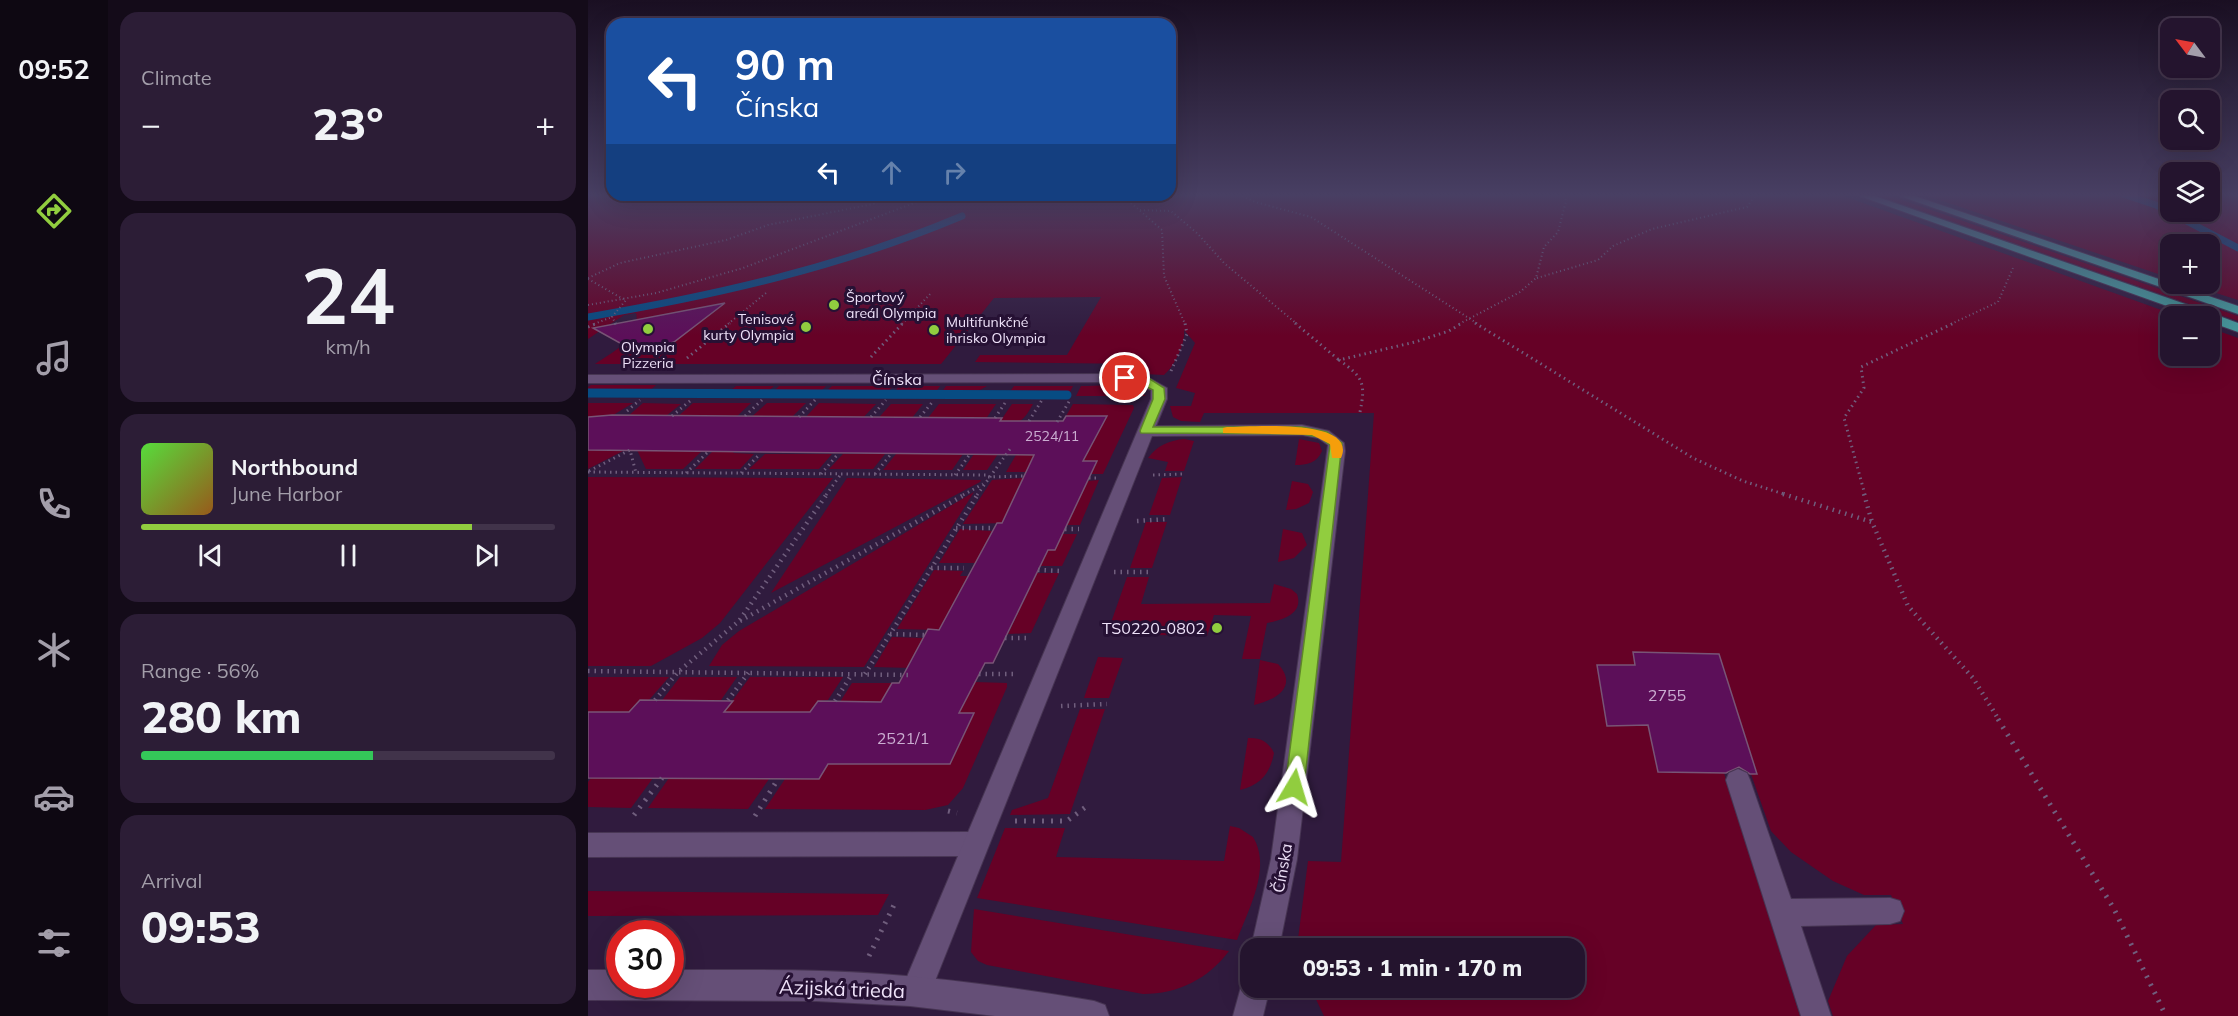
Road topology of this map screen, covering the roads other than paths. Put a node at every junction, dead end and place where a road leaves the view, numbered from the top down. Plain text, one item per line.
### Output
1 (1994, 241) edge
2 (2039, 241) edge
3 (2177, 306) edge
4 (2238, 309) edge
5 (2220, 321) edge
6 (2238, 327) edge
7 (588, 379) edge
8 (1146, 431) junction
9 (1738, 780) dead end
10 (975, 844) junction
11 (588, 845) edge
12 (1890, 911) dead end
13 (1782, 913) junction
14 (1267, 938) edge
15 (588, 985) edge
16 (916, 991) junction
17 (1252, 998) edge
18 (1094, 1016) edge
19 (1248, 1016) edge
20 (1816, 1016) edge

1 - 3 highway
2 - 4 highway
5 - 6 highway
7 - 8 street, Čínska
8 - 10 street
8 - 14 street, Čínska
9 - 13 street
10 - 11 street
10 - 16 street
12 - 13 street
13 - 20 street
15 - 16 street, Ázijská trieda
16 - 18 street, Ázijská trieda
17 - 19 street

